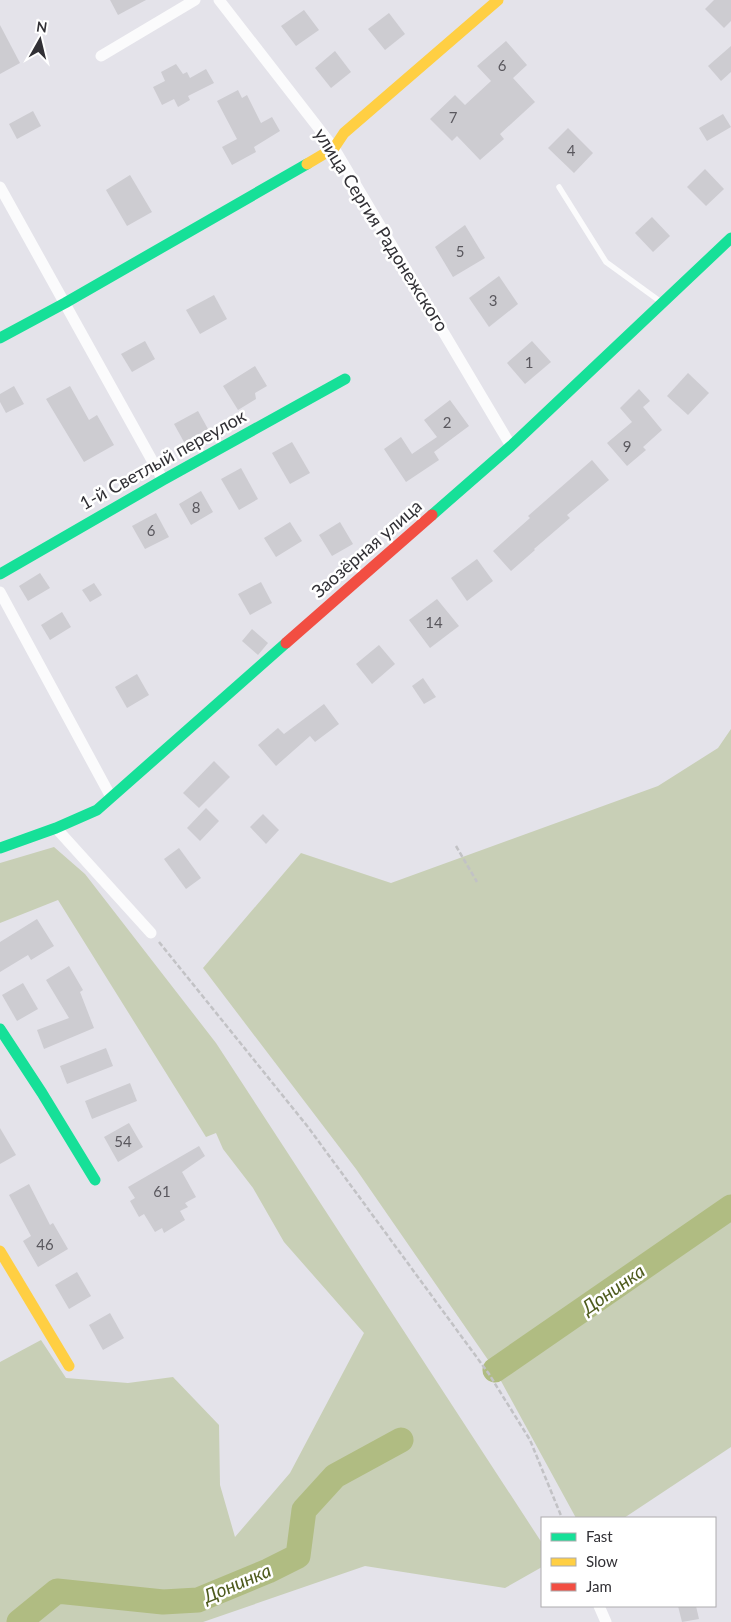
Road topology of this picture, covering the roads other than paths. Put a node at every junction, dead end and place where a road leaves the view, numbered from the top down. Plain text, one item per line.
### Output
1 (195, 0) edge
2 (218, 0) edge
3 (498, 0) edge
4 (101, 56) dead end
5 (334, 148) junction
6 (0, 187) edge
7 (558, 188) dead end
8 (731, 238) edge
9 (65, 303) junction
10 (662, 303) junction
11 (0, 338) edge
12 (345, 379) dead end
13 (511, 446) junction
14 (163, 480) junction
15 (0, 574) edge
16 (0, 592) edge
17 (110, 797) junction
18 (56, 828) junction
19 (0, 848) edge
20 (151, 933) road end
21 (0, 1029) edge
22 (95, 1180) dead end
23 (0, 1251) edge
24 (69, 1366) dead end
25 (599, 1607) edge
26 (606, 1622) edge

1 - 4 street
2 - 5 street, улица Сергия Радонежского
3 - 5 street
5 - 9 street
5 - 13 street, улица Сергия Радонежского
6 - 9 street
7 - 10 lane
8 - 10 street, Заозёрная улица
9 - 11 street
9 - 14 street
10 - 13 street, Заозёрная улица
12 - 14 street, 1-й Светлый переулок
13 - 17 street, Заозёрная улица
14 - 15 street, 1-й Светлый переулок
16 - 17 street
17 - 18 street, Заозёрная улица
18 - 19 street, Заозёрная улица
18 - 20 street
21 - 22 street
23 - 24 street
25 - 26 street

